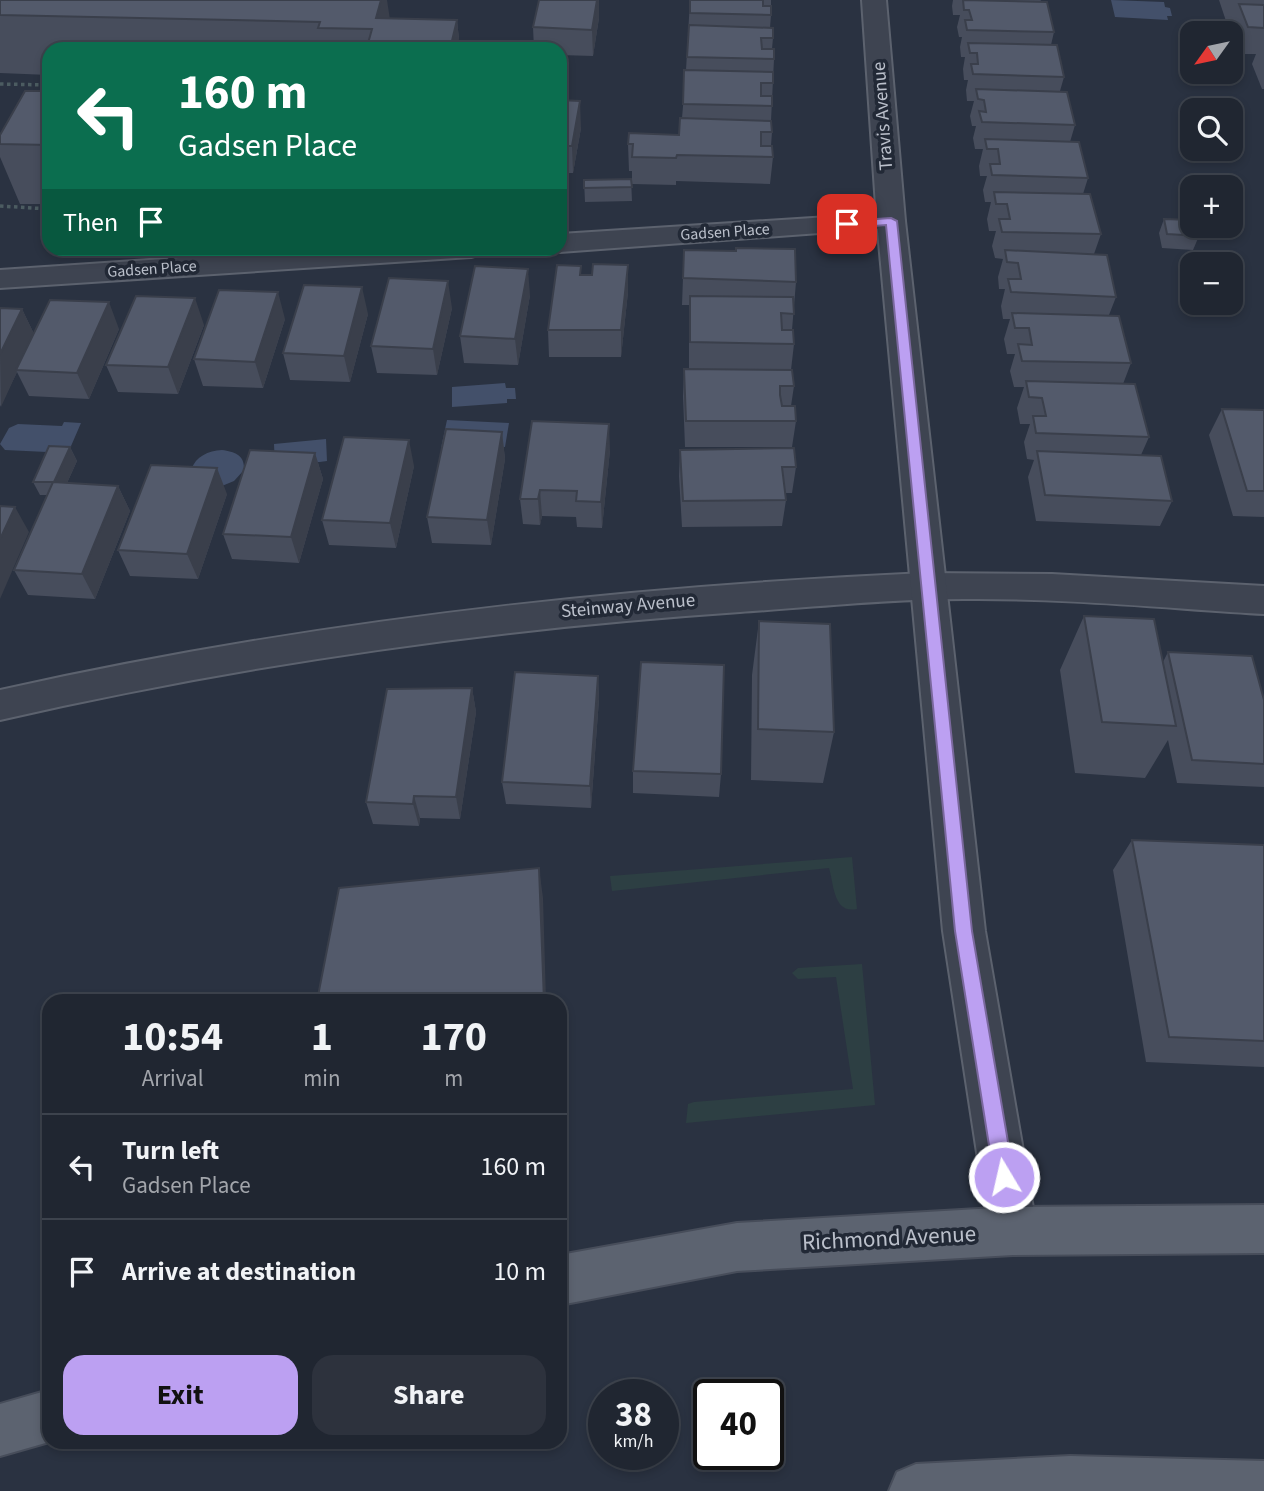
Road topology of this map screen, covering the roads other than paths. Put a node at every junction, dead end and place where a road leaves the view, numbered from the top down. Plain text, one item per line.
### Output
1 (874, 0) edge
2 (891, 221) junction
3 (567, 243) edge
4 (349, 256) edge
5 (0, 279) edge
6 (927, 586) junction
7 (1264, 600) edge
8 (0, 705) edge
9 (1264, 1229) edge
10 (1013, 1231) junction
11 (567, 1279) edge
12 (42, 1418) edge
13 (0, 1430) edge
14 (1072, 1487) edge
15 (1264, 1488) edge
16 (916, 1491) edge

1 - 2 street, Travis Avenue
2 - 3 street, Gadsen Place
2 - 6 street, Travis Avenue
4 - 5 street, Gadsen Place
6 - 7 street, Steinway Avenue
6 - 8 street, Steinway Avenue
6 - 10 street, Travis Avenue
9 - 10 main road, Richmond Avenue
10 - 11 main road, Richmond Avenue
12 - 13 main road
14 - 15 main road
14 - 16 main road

